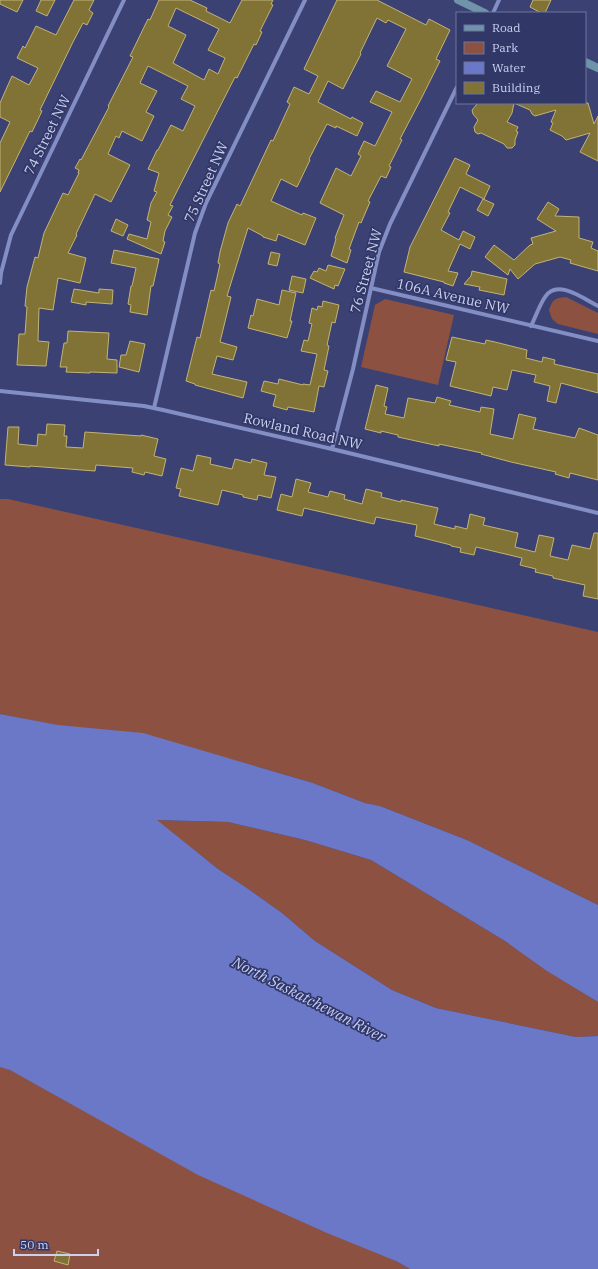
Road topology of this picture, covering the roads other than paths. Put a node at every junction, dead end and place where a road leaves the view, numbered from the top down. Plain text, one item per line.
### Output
1 (124, 0) edge
2 (305, 0) edge
3 (458, 0) edge
4 (499, 0) edge
5 (483, 12) edge
6 (493, 12) edge
7 (586, 62) edge
8 (598, 68) edge
9 (456, 89) edge
10 (0, 283) edge
11 (371, 288) junction
12 (598, 306) edge
13 (531, 326) junction
14 (598, 341) edge
15 (0, 391) edge
16 (154, 408) junction
17 (332, 449) junction
18 (598, 513) edge

1 - 10 street, 74 Street NW
2 - 16 street, 75 Street NW
3 - 5 main road
4 - 6 street
7 - 8 main road
9 - 11 street, 76 Street NW
11 - 13 street, 106A Avenue NW
11 - 17 street, 76 Street NW
12 - 13 street
13 - 14 street, 106A Avenue NW
15 - 16 street, Rowland Road NW
16 - 17 street, Rowland Road NW
17 - 18 street, Rowland Road NW

